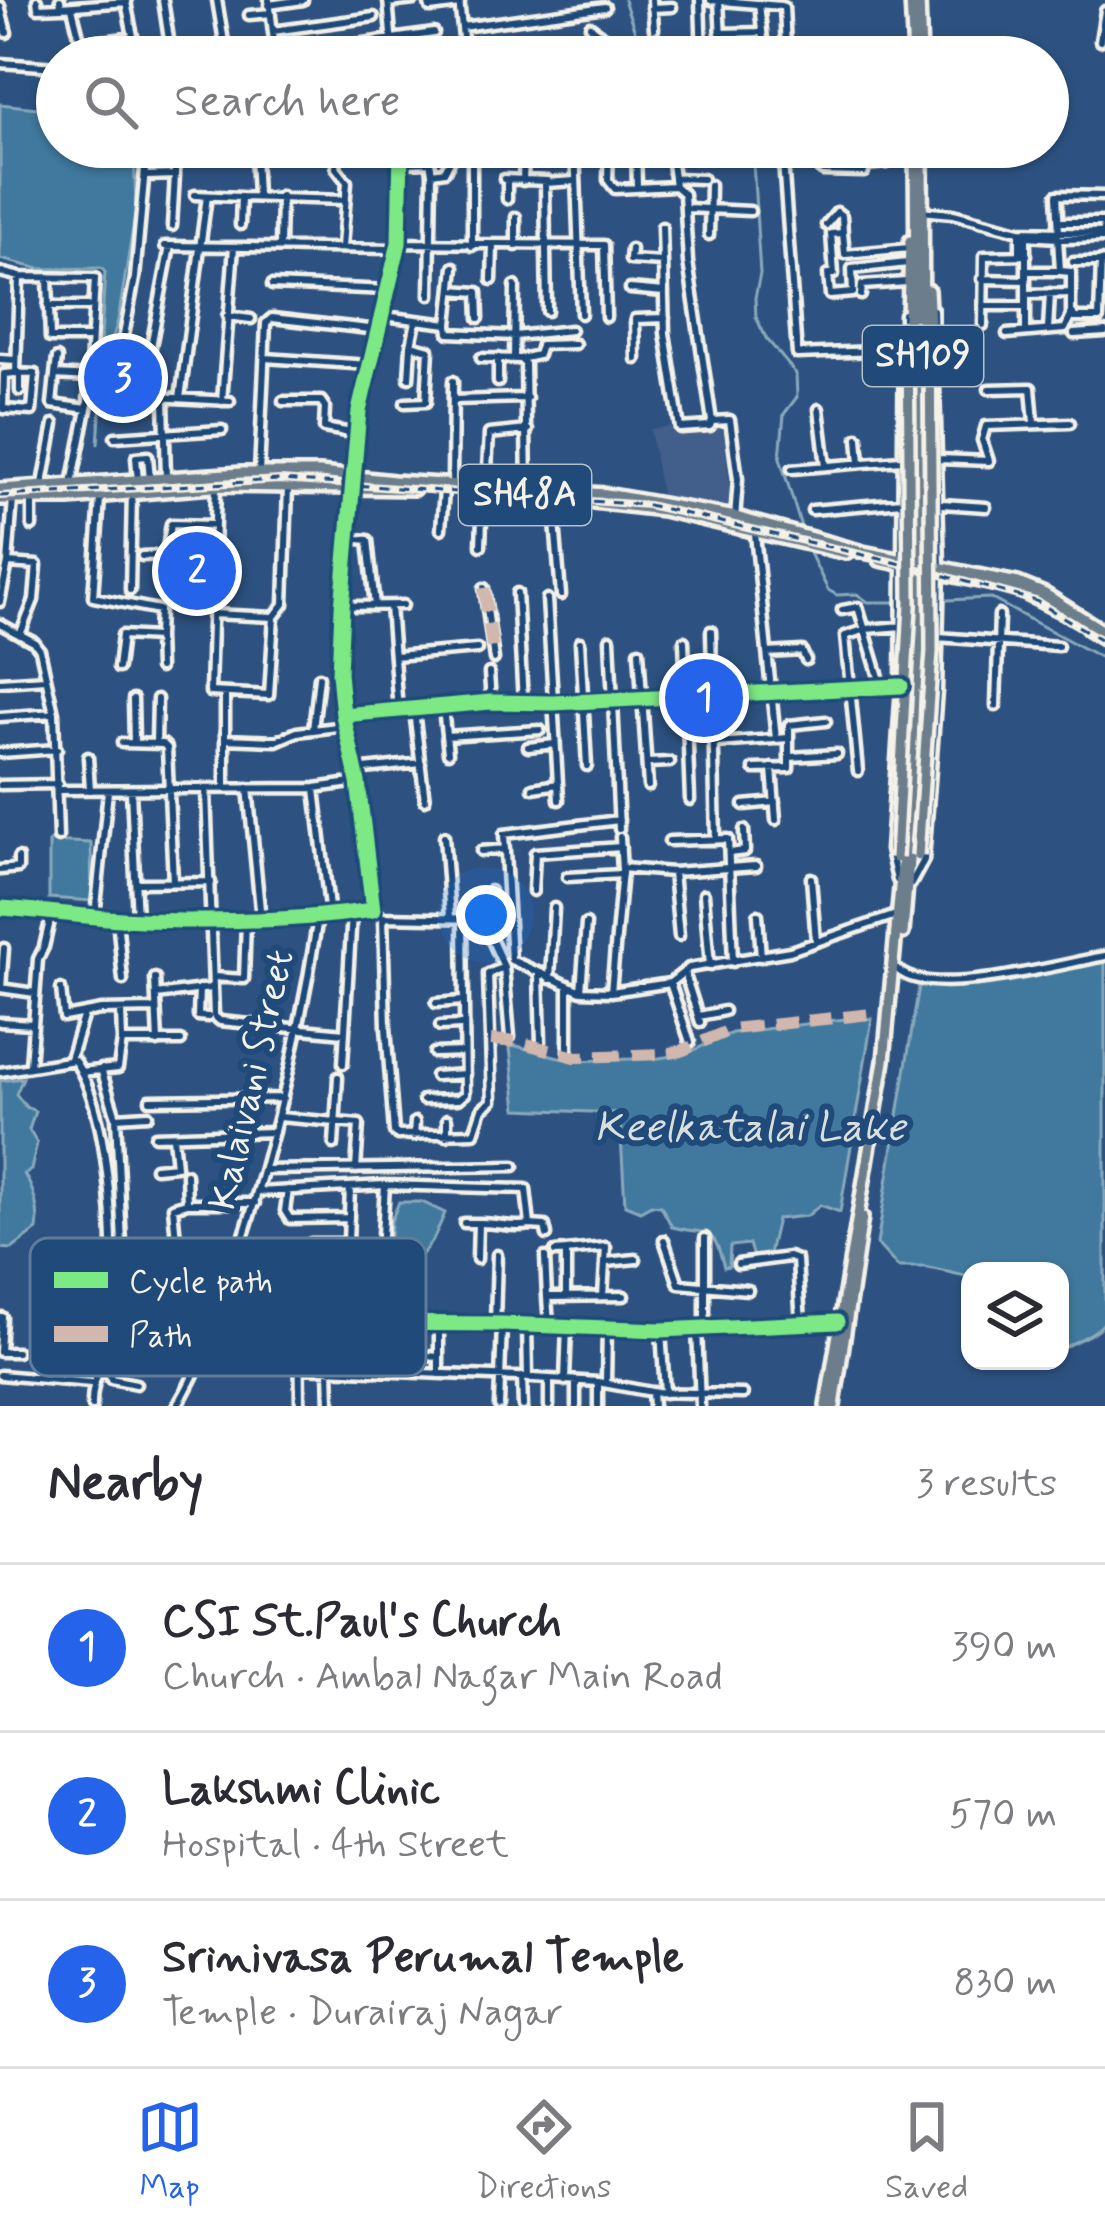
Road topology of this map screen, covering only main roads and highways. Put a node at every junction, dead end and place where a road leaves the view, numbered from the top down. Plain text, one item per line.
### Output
1 (915, 0) edge
2 (917, 36) edge
3 (918, 168) edge
4 (919, 216) junction
5 (352, 481) junction
6 (140, 484) junction
7 (0, 489) edge
8 (101, 489) junction
9 (484, 490) junction
10 (6, 500) edge
11 (735, 523) junction
12 (792, 536) junction
13 (921, 566) junction
14 (1105, 636) edge
15 (902, 910) junction
16 (892, 1008) junction
17 (890, 1023) junction
18 (830, 1406) edge

1 - 2 main road
3 - 4 main road, SH109
4 - 13 main road, SH109
4 - 15 main road, bridge
4 - 15 main road, bridge
5 - 6 main road, SH48A
5 - 6 main road, SH48A
5 - 9 main road, SH48A
6 - 8 main road, SH48A
7 - 8 main road, SH48A
8 - 10 main road, SH48A
9 - 11 main road, SH48A
9 - 11 main road, SH48A
11 - 12 main road, SH48A
11 - 12 main road, SH48A
12 - 13 main road, SH48A
13 - 14 main road, SH48A
13 - 15 main road, SH109
13 - 15 main road, SH109
15 - 16 main road, SH109
15 - 16 main road, SH109
16 - 17 main road, SH109
17 - 18 main road, SH109
17 - 18 main road, SH109

